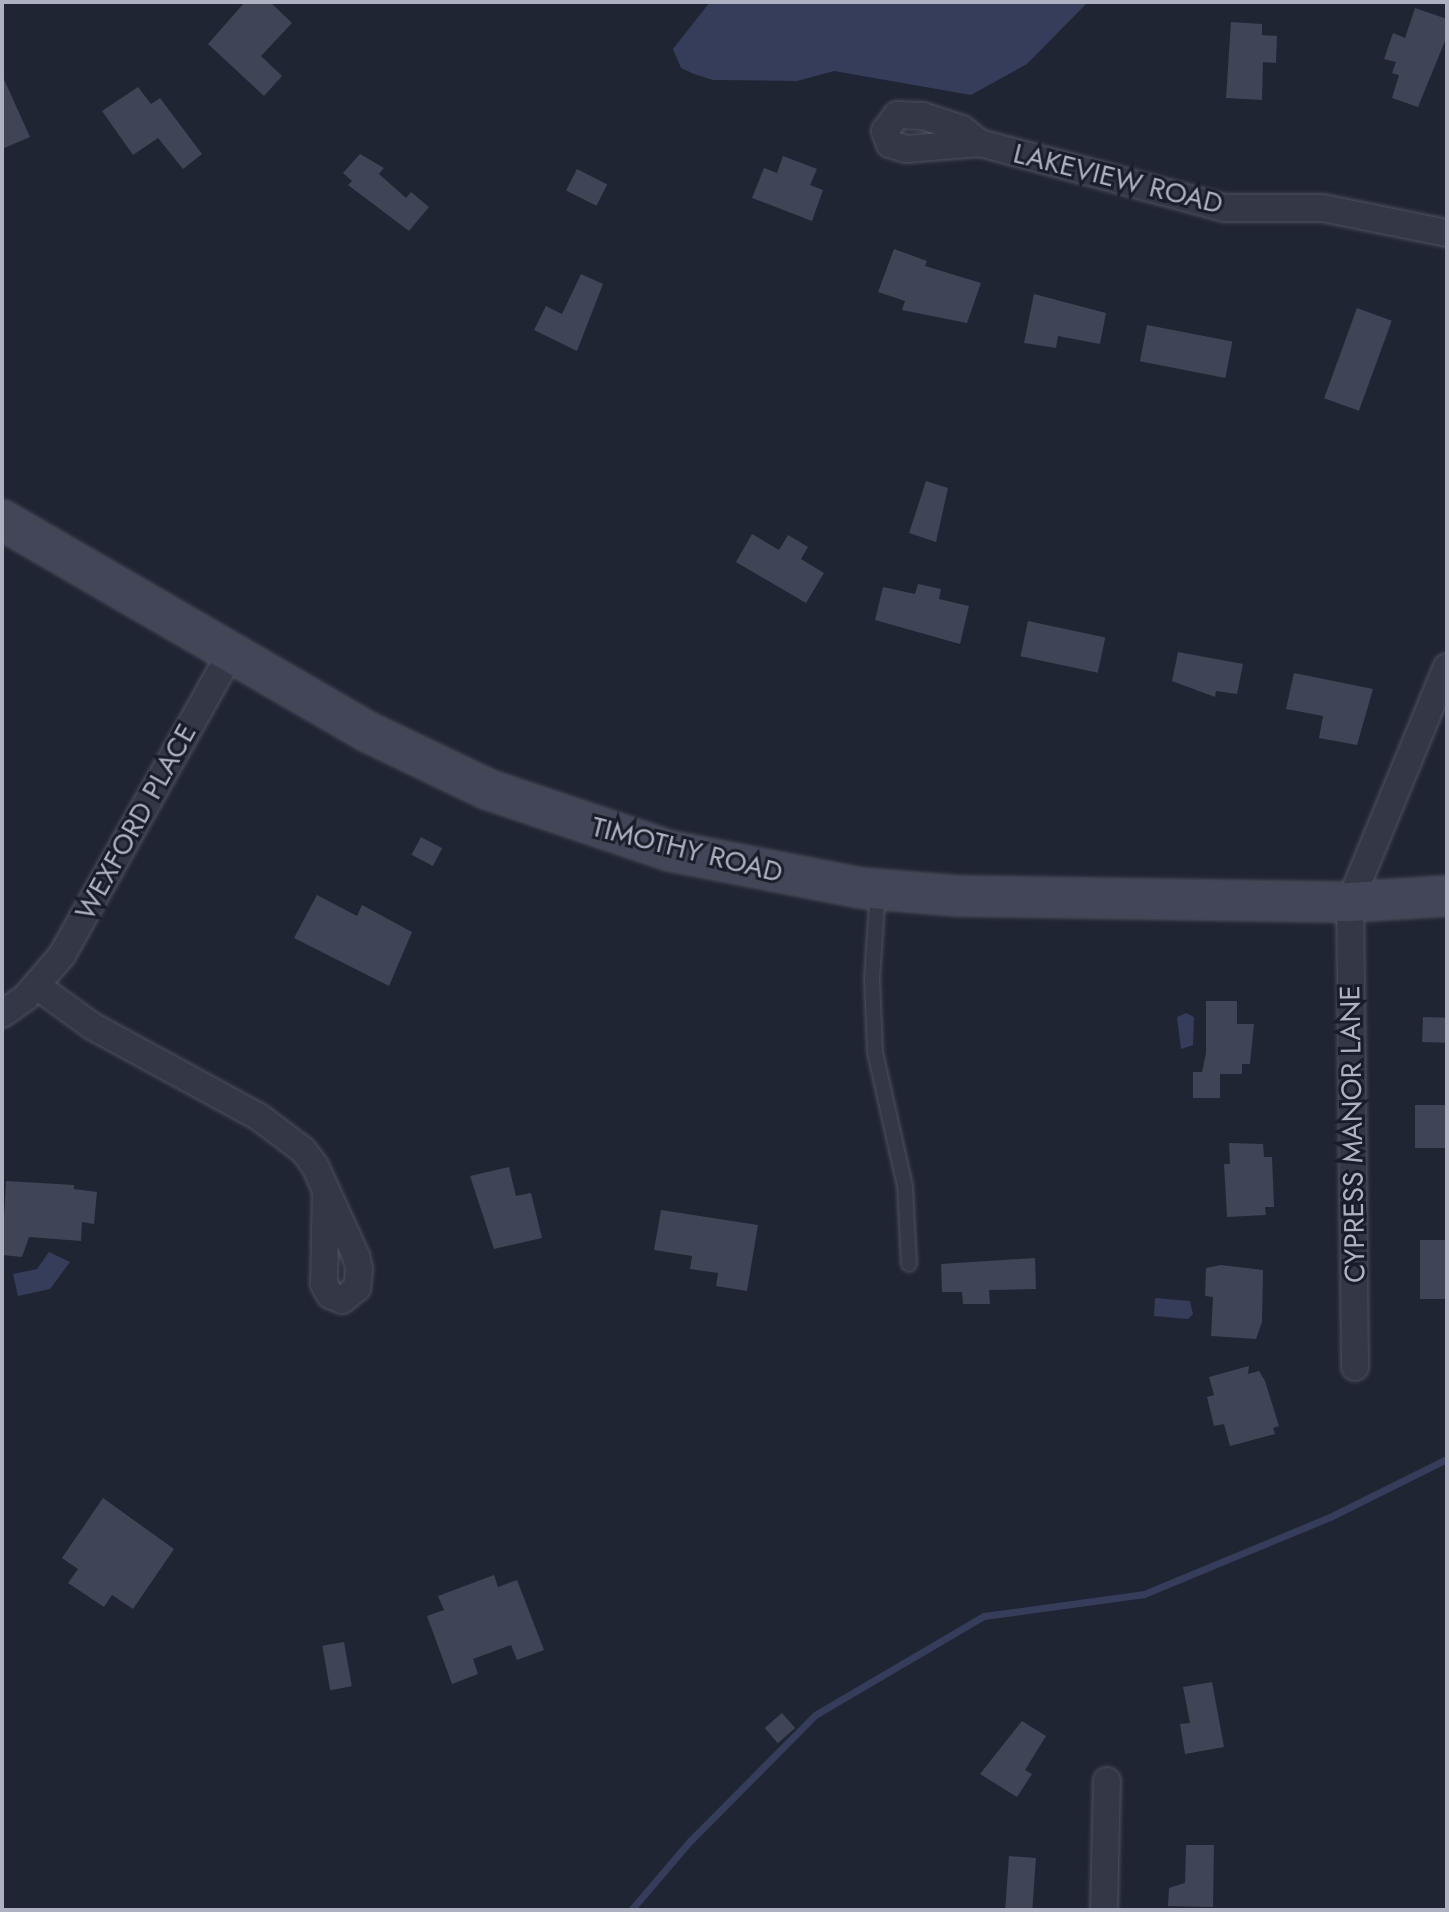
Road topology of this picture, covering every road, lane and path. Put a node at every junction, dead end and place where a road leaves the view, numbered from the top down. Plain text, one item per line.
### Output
1 (980, 143) dead end
2 (1447, 233) edge
3 (2, 520) edge
4 (230, 654) junction
5 (1447, 667) edge
6 (878, 889) junction
7 (1447, 896) edge
8 (1350, 902) junction
9 (37, 986) junction
10 (2, 1014) edge
11 (326, 1191) dead end
12 (909, 1264) dead end
13 (1355, 1367) dead end
14 (1107, 1781) dead end
15 (1104, 1910) edge

1 - 2 street, LAKEVIEW ROAD
3 - 4 main road, TIMOTHY ROAD
4 - 6 main road, TIMOTHY ROAD
4 - 9 street, WEXFORD PLACE
5 - 8 street
6 - 8 main road, TIMOTHY ROAD
6 - 12 lane
7 - 8 main road, TIMOTHY ROAD
8 - 13 street, CYPRESS MANOR LANE
9 - 10 street, WEXFORD PLACE
9 - 11 street
14 - 15 street

